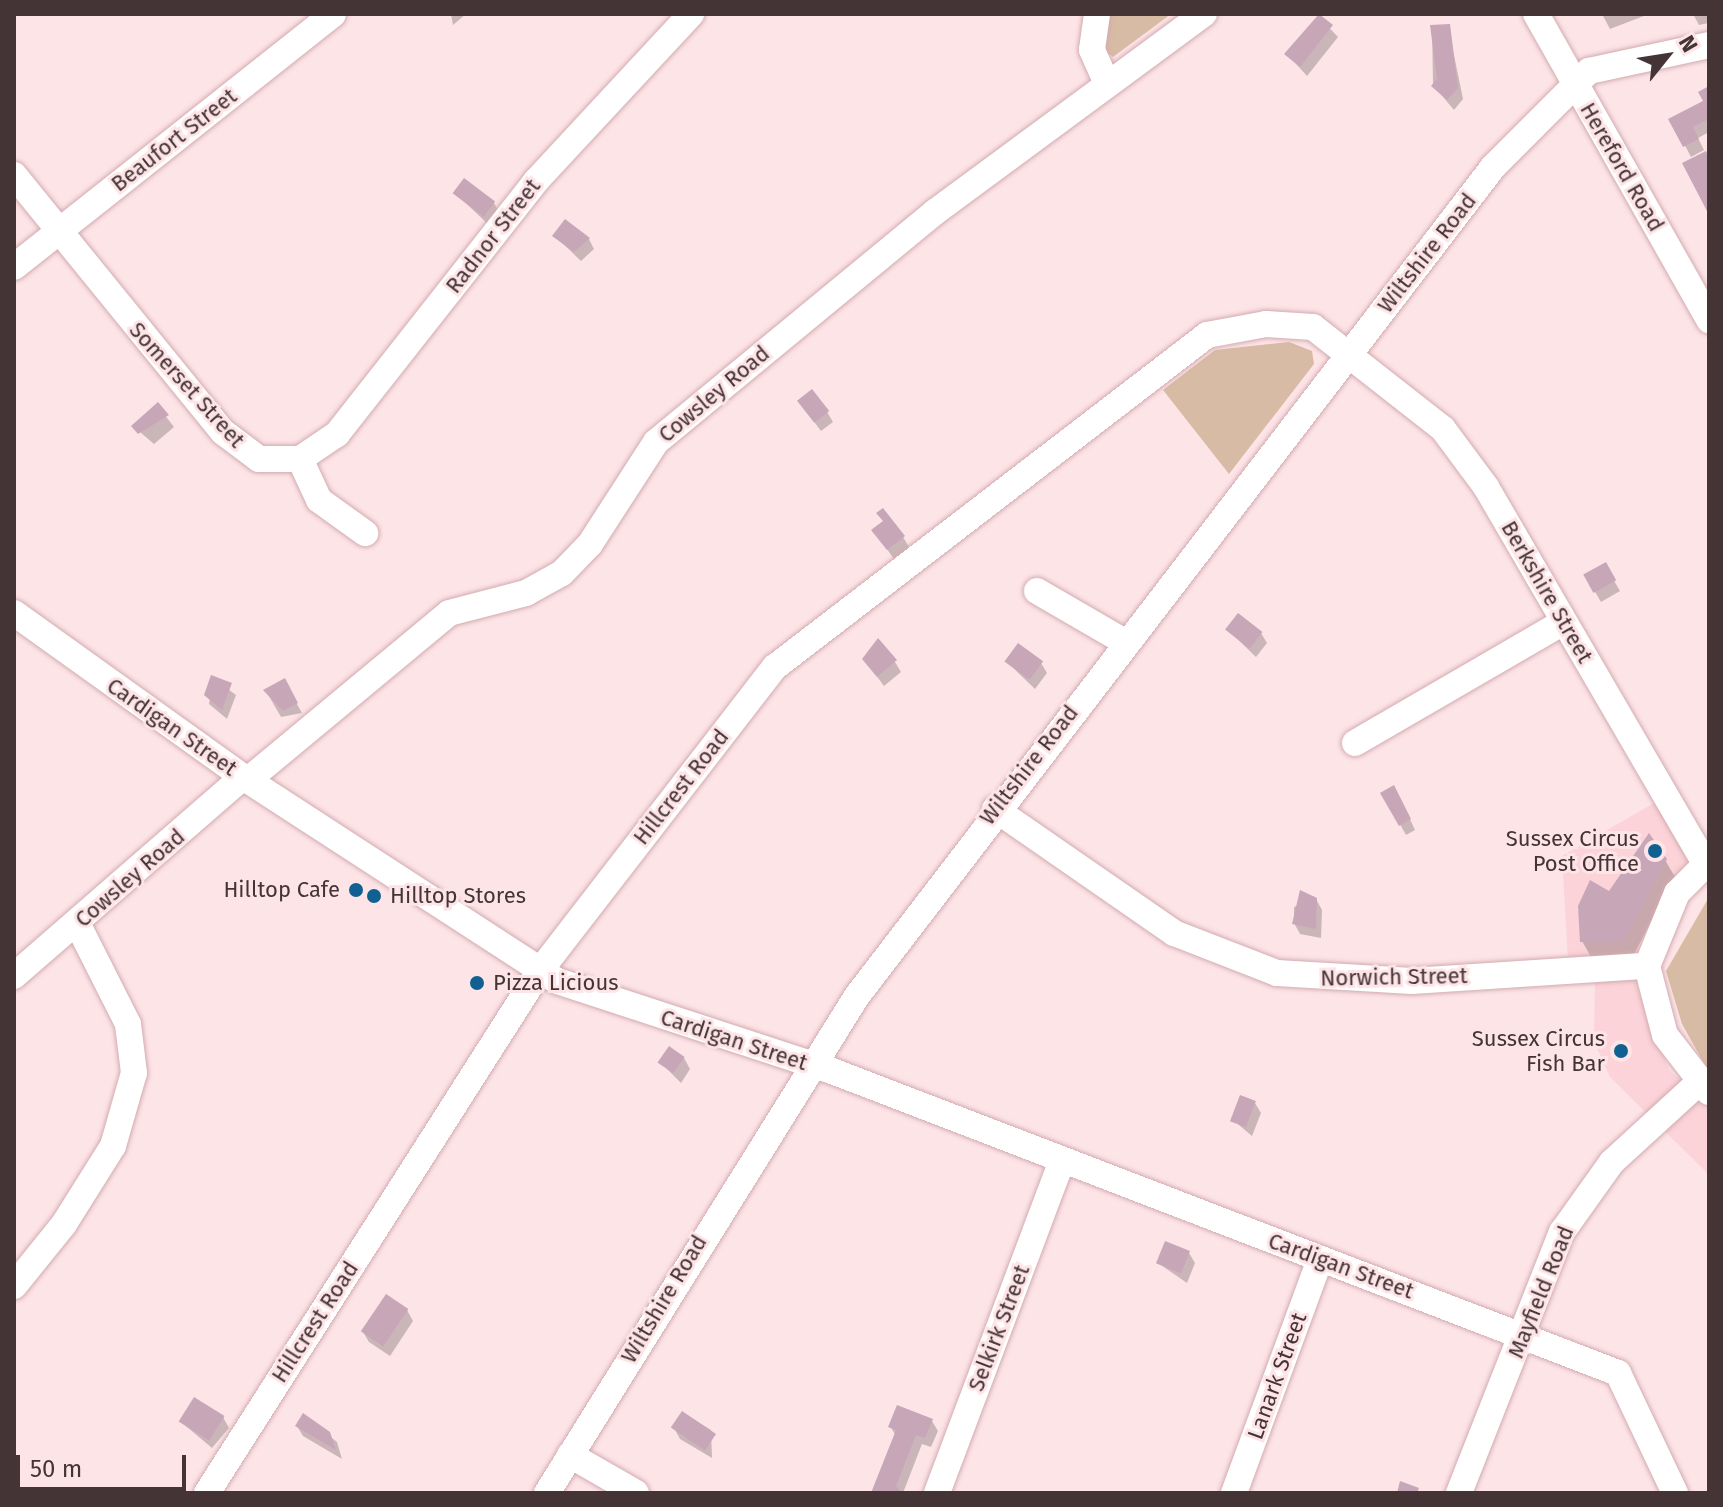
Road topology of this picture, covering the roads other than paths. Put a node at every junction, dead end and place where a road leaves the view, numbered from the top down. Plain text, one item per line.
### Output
1 (333, 14) edge
2 (691, 14) edge
3 (1097, 14) edge
4 (1204, 14) edge
5 (1536, 14) edge
6 (1709, 45) edge
7 (1572, 81) junction
8 (1107, 84) junction
9 (14, 175) edge
10 (58, 232) junction
11 (14, 267) edge
12 (1708, 316) edge
13 (1349, 354) junction
14 (300, 459) junction
15 (365, 533) dead end
16 (1037, 591) dead end
17 (14, 613) edge
18 (1564, 622) junction
19 (1125, 642) junction
20 (1355, 743) dead end
21 (246, 778) junction
22 (995, 809) junction
23 (1707, 862) edge
24 (78, 925) junction
25 (1647, 966) junction
26 (539, 972) junction
27 (14, 976) edge
28 (810, 1065) junction
29 (1703, 1088) edge
30 (1061, 1163) junction
31 (1320, 1259) junction
32 (14, 1286) edge
33 (1523, 1333) junction
34 (570, 1455) junction
35 (207, 1493) edge
36 (547, 1493) edge
37 (636, 1493) edge
38 (937, 1493) edge
39 (1234, 1493) edge
40 (1459, 1493) edge
41 (1675, 1493) edge

1 - 10 street, Beaufort Street
2 - 14 street, Radnor Street
3 - 8 street
4 - 8 street, Cowsley Road
5 - 7 street, Hereford Road
6 - 7 street, Wiltshire Road
7 - 12 street, Hereford Road
7 - 13 street, Wiltshire Road
8 - 21 street, Cowsley Road
9 - 10 street, Somerset Street
10 - 11 street, Beaufort Street
10 - 14 street, Somerset Street
13 - 18 street, Berkshire Street
13 - 19 street, Wiltshire Road
13 - 26 street, Hillcrest Road
14 - 15 street
16 - 19 street
17 - 21 street, Cardigan Street
18 - 20 street
18 - 23 street, Berkshire Street
19 - 22 street, Wiltshire Road
21 - 24 street, Cowsley Road
21 - 26 street, Cardigan Street
22 - 25 street, Norwich Street
22 - 28 street, Wiltshire Road
23 - 25 street
24 - 27 street, Cowsley Road
24 - 32 street
25 - 29 street
26 - 28 street, Cardigan Street
26 - 35 street, Hillcrest Road
28 - 30 street, Cardigan Street
28 - 34 street, Wiltshire Road
29 - 33 street, Mayfield Road
30 - 31 street, Cardigan Street
30 - 38 street, Selkirk Street
31 - 33 street, Cardigan Street
31 - 39 street, Lanark Street
33 - 40 street, Mayfield Road
33 - 41 street, Cardigan Street
34 - 36 street, Wiltshire Road
34 - 37 street

